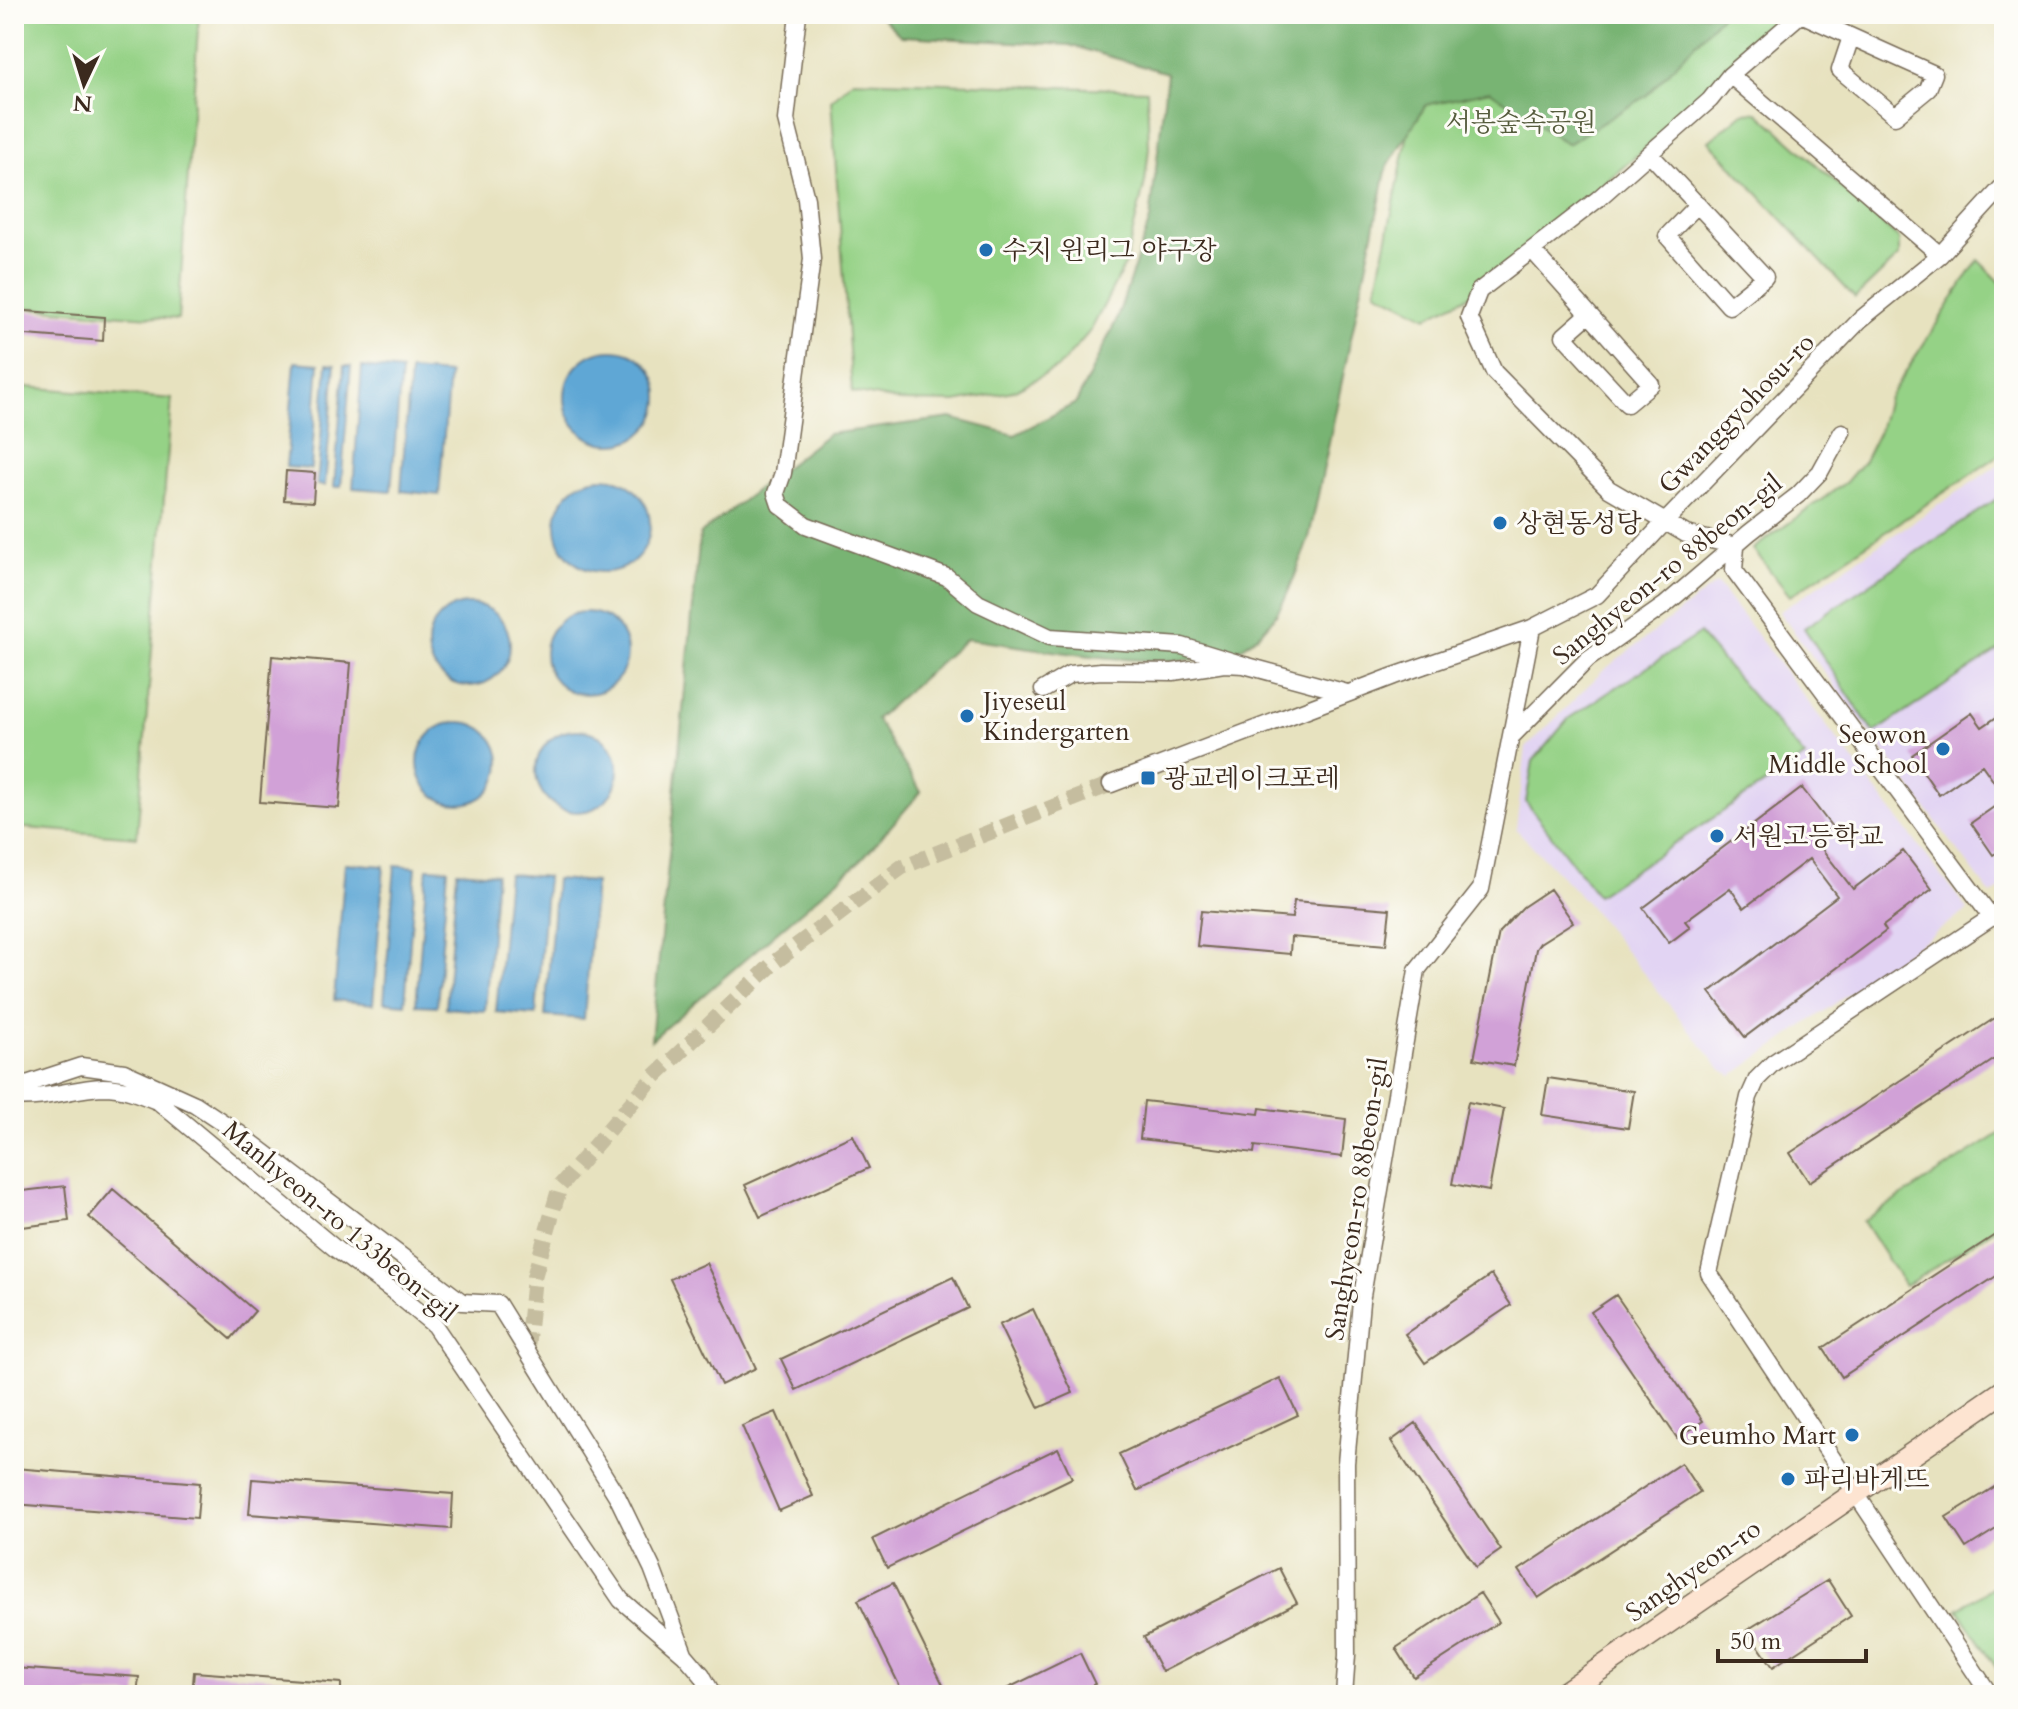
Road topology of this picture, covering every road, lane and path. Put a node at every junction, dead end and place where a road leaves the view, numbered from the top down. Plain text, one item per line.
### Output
1 (798, 14) edge
2 (1801, 14) edge
3 (1851, 37) junction
4 (1730, 75) junction
5 (1650, 154) junction
6 (2004, 185) edge
7 (1698, 204) junction
8 (1532, 250) junction
9 (1940, 255) junction
10 (1589, 314) junction
11 (1842, 432) dead end
12 (1664, 523) junction
13 (1736, 546) junction
14 (1532, 628) junction
15 (1244, 665) junction
16 (1043, 690) dead end
17 (1347, 693) junction
18 (1511, 736) junction
19 (1111, 784) tunnel mouth
20 (1998, 913) edge
21 (14, 1088) edge
22 (14, 1097) edge
23 (2004, 1391) edge
24 (1856, 1491) junction
25 (685, 1655) junction
26 (713, 1695) edge
27 (1344, 1695) edge
28 (1562, 1695) edge
29 (1990, 1695) edge

1 - 15 street
2 - 3 street
2 - 4 street
3 - 3 street
4 - 5 street
4 - 9 street
5 - 7 street
5 - 8 street
6 - 9 street, Gwanggyohosu-ro
7 - 7 street
8 - 10 street
8 - 12 street
9 - 12 street, Gwanggyohosu-ro
10 - 10 street
11 - 13 street, Sanghyeon-ro 88beon-gil
12 - 13 street
12 - 14 street, Gwanggyohosu-ro
13 - 18 street, Sanghyeon-ro 88beon-gil
13 - 20 street
14 - 17 street, Gwanggyohosu-ro
14 - 18 street, Sanghyeon-ro 88beon-gil
15 - 16 street
15 - 17 street
17 - 19 street
18 - 27 street, Sanghyeon-ro 88beon-gil
20 - 24 street
21 - 25 street
22 - 25 street, Manhyeon-ro 133beon-gil
23 - 24 street, Sanghyeon-ro
24 - 28 street, Sanghyeon-ro
24 - 29 street
25 - 26 street

